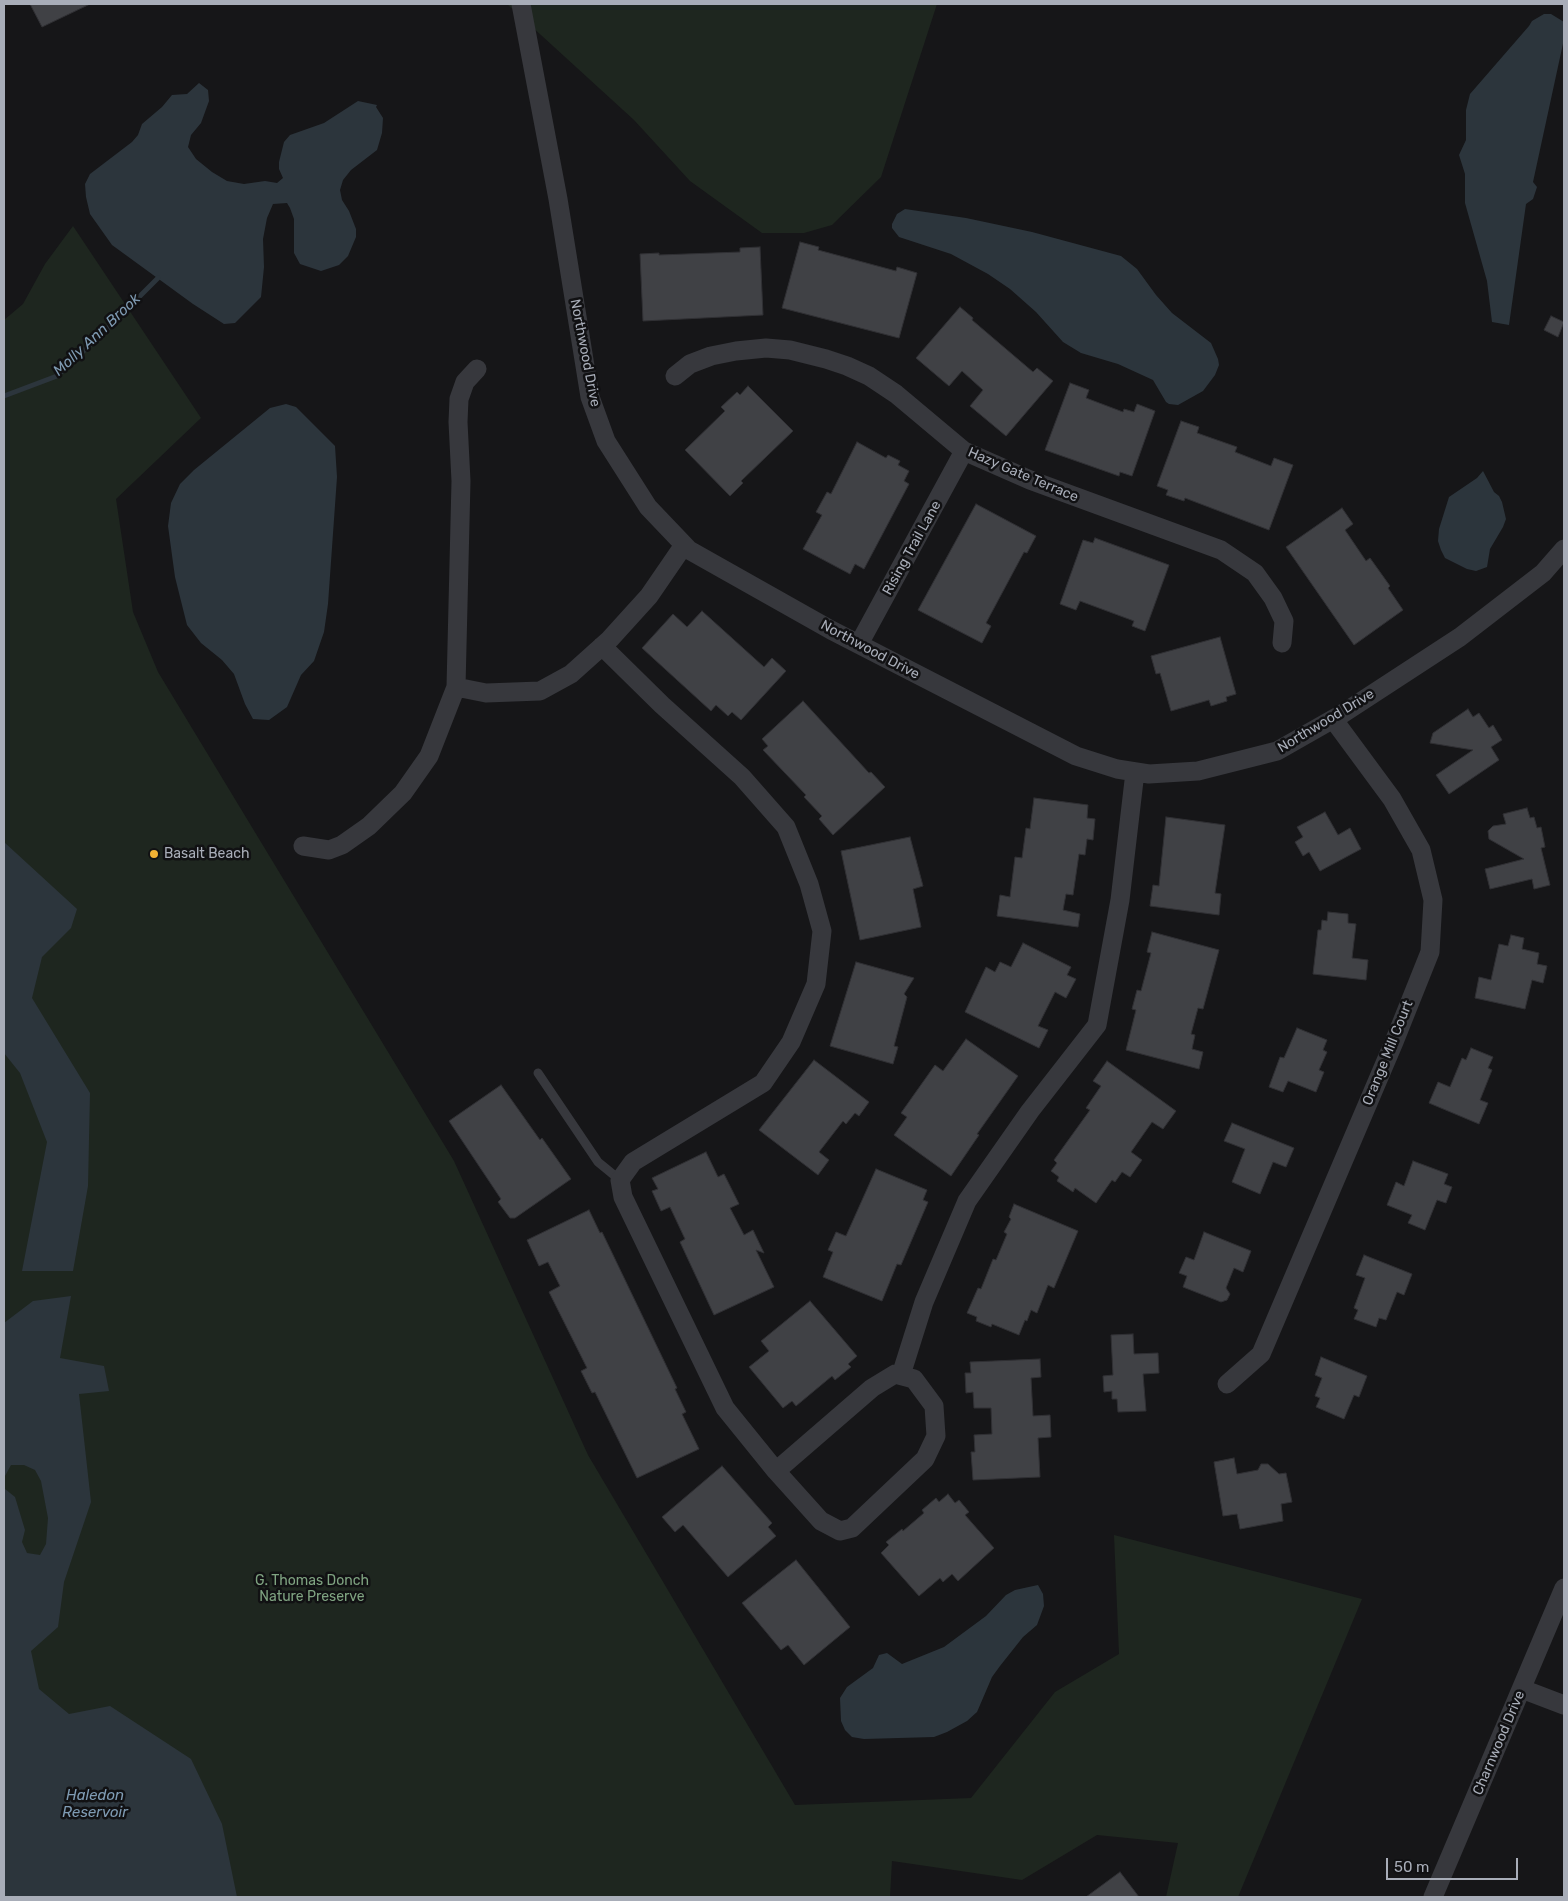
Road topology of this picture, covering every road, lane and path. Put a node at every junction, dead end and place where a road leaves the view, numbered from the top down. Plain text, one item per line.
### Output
1 (521, 4) edge
2 (477, 369) dead end
3 (675, 376) dead end
4 (964, 451) junction
5 (684, 545) junction
6 (1564, 549) edge
7 (1282, 643) dead end
8 (859, 644) junction
9 (602, 646) junction
10 (456, 687) junction
11 (1332, 719) junction
12 (1135, 772) junction
13 (303, 846) dead end
14 (538, 1073) dead end
15 (620, 1180) junction
16 (901, 1375) junction
17 (1227, 1384) dead end
18 (776, 1471) junction
19 (1564, 1588) edge
20 (1522, 1689) junction
21 (1564, 1705) edge
22 (1433, 1897) edge

1 - 5 street, Northwood Drive
2 - 10 street
3 - 4 street, Hazy Gate Terrace
4 - 7 street, Hazy Gate Terrace
4 - 8 street, Rising Trail Lane
5 - 8 street, Northwood Drive
5 - 9 street
6 - 11 street, Northwood Drive
8 - 12 street, Northwood Drive
9 - 10 street
9 - 15 street
10 - 13 street
11 - 12 street, Northwood Drive
11 - 17 street, Orange Mill Court
12 - 16 street
14 - 15 lane
15 - 18 street
16 - 18 street
16 - 18 street
19 - 20 street, Charnwood Drive
20 - 21 street
20 - 22 street, Charnwood Drive

